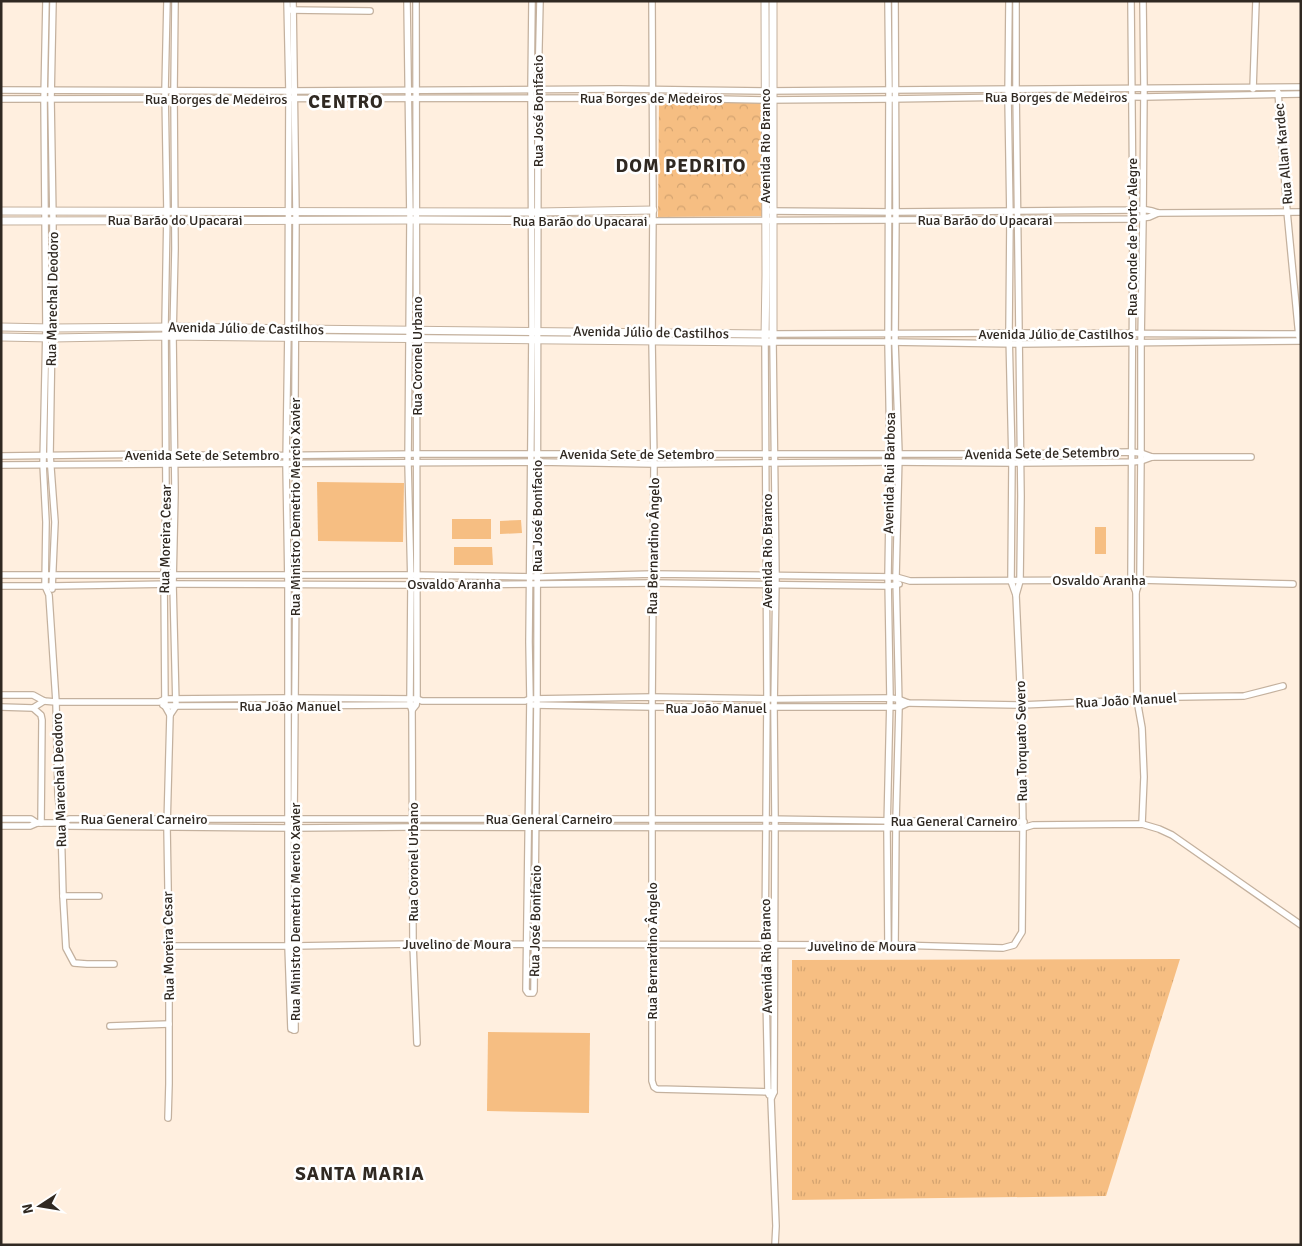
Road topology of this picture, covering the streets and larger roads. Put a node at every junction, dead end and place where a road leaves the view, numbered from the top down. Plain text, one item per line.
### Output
1 (46, 1) edge
2 (53, 1) edge
3 (167, 1) edge
4 (175, 1) edge
5 (287, 1) edge
6 (294, 1) edge
7 (407, 1) edge
8 (416, 1) edge
9 (532, 1) edge
10 (540, 1) edge
11 (652, 1) edge
12 (766, 1) edge
13 (773, 1) edge
14 (888, 1) edge
15 (895, 1) edge
16 (1009, 1) edge
17 (1016, 1) edge
18 (1131, 1) edge
19 (1142, 1) edge
20 (1256, 1) edge
21 (290, 10) junction
22 (370, 11) dead end
23 (1131, 29) junction
24 (1143, 30) junction
25 (769, 31) junction
26 (167, 32) junction
27 (175, 32) junction
28 (407, 33) junction
29 (416, 33) junction
30 (892, 35) junction
31 (532, 36) junction
32 (539, 36) junction
33 (48, 38) junction
34 (1008, 55) junction
35 (1016, 55) junction
36 (1253, 87) junction
37 (1277, 87) junction
38 (1301, 87) edge
39 (1008, 88) junction
40 (1016, 88) junction
41 (1043, 88) junction
42 (1074, 88) junction
43 (1132, 88) junction
44 (1144, 88) junction
45 (1206, 88) junction
46 (619, 89) junction
47 (1, 90) edge
48 (16, 90) junction
49 (48, 90) junction
50 (82, 90) junction
51 (380, 90) junction
52 (408, 90) junction
53 (416, 90) junction
54 (474, 90) junction
55 (531, 90) junction
56 (538, 90) junction
57 (652, 90) junction
58 (683, 90) junction
59 (769, 90) junction
60 (800, 90) junction
61 (860, 90) junction
62 (893, 90) junction
63 (165, 91) junction
64 (174, 91) junction
65 (202, 91) junction
66 (259, 91) junction
67 (292, 91) junction
68 (324, 91) junction
69 (1278, 94) junction
70 (1301, 94) edge
71 (1253, 95) junction
72 (1044, 96) junction
73 (1074, 96) junction
74 (1132, 96) junction
75 (1206, 96) junction
76 (1008, 97) junction
77 (1016, 97) junction
78 (1144, 97) junction
79 (474, 98) junction
80 (531, 98) junction
81 (538, 98) junction
82 (619, 98) junction
83 (653, 98) junction
84 (682, 98) junction
85 (1, 99) edge
86 (16, 99) junction
87 (48, 99) junction
88 (81, 99) junction
89 (166, 99) junction
90 (174, 99) junction
91 (202, 99) junction
92 (260, 99) junction
93 (292, 99) junction
94 (324, 99) junction
95 (380, 99) junction
96 (408, 99) junction
97 (416, 99) junction
98 (860, 99) junction
99 (893, 99) junction
100 (769, 100) junction
101 (800, 100) junction
102 (288, 129) junction
103 (296, 129) junction
104 (531, 148) junction
105 (538, 148) junction
106 (166, 153) junction
107 (174, 153) junction
108 (410, 154) junction
109 (417, 155) junction
110 (1132, 157) junction
111 (1143, 158) junction
112 (1017, 165) junction
113 (1009, 166) junction
114 (1143, 209) junction
115 (653, 210) junction
116 (1132, 210) junction
117 (1, 211) edge
118 (769, 211) junction
119 (1010, 211) junction
120 (1017, 211) junction
121 (1072, 211) junction
122 (49, 212) junction
123 (171, 212) junction
124 (534, 212) junction
125 (889, 212) junction
126 (896, 212) junction
127 (925, 212) junction
128 (949, 212) junction
129 (1287, 212) junction
130 (1301, 212) edge
131 (1158, 213) junction
132 (413, 216) junction
133 (292, 217) junction
134 (1143, 218) junction
135 (1010, 219) junction
136 (1018, 219) junction
137 (1073, 219) junction
138 (1133, 219) junction
139 (171, 220) junction
140 (769, 220) junction
141 (889, 220) junction
142 (896, 220) junction
143 (924, 220) junction
144 (949, 220) junction
145 (1, 221) edge
146 (49, 221) junction
147 (534, 221) junction
148 (653, 221) junction
149 (175, 249) junction
150 (167, 250) junction
151 (288, 251) junction
152 (296, 251) junction
153 (417, 275) junction
154 (888, 275) junction
155 (1132, 275) junction
156 (1142, 275) junction
157 (409, 276) junction
158 (895, 276) junction
159 (166, 299) junction
160 (174, 299) junction
161 (531, 300) junction
162 (538, 300) junction
163 (1010, 302) junction
164 (1018, 302) junction
165 (1, 327) edge
166 (165, 327) junction
167 (173, 327) junction
168 (49, 328) junction
169 (79, 328) junction
170 (134, 328) junction
171 (292, 329) junction
172 (329, 330) junction
173 (412, 330) junction
174 (535, 331) junction
175 (581, 331) junction
176 (605, 332) junction
177 (652, 332) junction
178 (682, 332) junction
179 (736, 333) junction
180 (1009, 333) junction
181 (1019, 333) junction
182 (769, 334) junction
183 (804, 334) junction
184 (859, 334) junction
185 (888, 334) junction
186 (895, 334) junction
187 (1132, 334) junction
188 (1141, 334) junction
189 (1216, 334) junction
190 (1300, 334) edge
191 (169, 336) junction
192 (1, 337) edge
193 (134, 337) junction
194 (49, 338) junction
195 (79, 338) junction
196 (292, 338) junction
197 (329, 338) junction
198 (412, 339) junction
199 (535, 339) junction
200 (580, 340) junction
201 (605, 340) junction
202 (652, 340) junction
203 (682, 341) junction
204 (1300, 341) edge
205 (737, 342) junction
206 (769, 342) junction
207 (804, 342) junction
208 (860, 342) junction
209 (888, 342) junction
210 (895, 342) junction
211 (1132, 342) junction
212 (1141, 342) junction
213 (1216, 342) junction
214 (1010, 344) junction
215 (1018, 344) junction
216 (408, 370) junction
217 (416, 370) junction
218 (889, 370) junction
219 (896, 370) junction
220 (165, 372) junction
221 (173, 372) junction
222 (288, 396) junction
223 (295, 396) junction
224 (1132, 396) junction
225 (1011, 398) junction
226 (1020, 398) junction
227 (1141, 398) junction
228 (48, 400) junction
229 (165, 421) junction
230 (174, 421) junction
231 (531, 424) junction
232 (538, 425) junction
233 (1132, 452) junction
234 (1141, 453) junction
235 (108, 454) junction
236 (165, 454) junction
237 (174, 454) junction
238 (408, 454) junction
239 (417, 454) junction
240 (534, 454) junction
241 (654, 454) junction
242 (767, 454) junction
243 (774, 454) junction
244 (890, 454) junction
245 (899, 454) junction
246 (1012, 454) junction
247 (1021, 454) junction
248 (1049, 454) junction
249 (15, 455) junction
250 (43, 455) junction
251 (50, 455) junction
252 (286, 455) junction
253 (296, 455) junction
254 (1, 456) edge
255 (230, 456) junction
256 (1152, 457) junction
257 (1251, 457) dead end
258 (1141, 461) junction
259 (534, 462) junction
260 (890, 462) junction
261 (899, 462) junction
262 (1132, 462) junction
263 (408, 463) junction
264 (417, 463) junction
265 (766, 463) junction
266 (774, 463) junction
267 (1012, 463) junction
268 (1021, 463) junction
269 (1049, 463) junction
270 (43, 464) junction
271 (51, 464) junction
272 (108, 464) junction
273 (165, 464) junction
274 (174, 464) junction
275 (230, 464) junction
276 (286, 464) junction
277 (296, 464) junction
278 (654, 464) junction
279 (1, 465) edge
280 (15, 465) junction
281 (889, 491) junction
282 (898, 491) junction
283 (166, 492) junction
284 (175, 492) junction
285 (1132, 493) junction
286 (1141, 493) junction
287 (1012, 496) junction
288 (1021, 496) junction
289 (766, 502) junction
290 (775, 502) junction
291 (46, 522) junction
292 (55, 522) junction
293 (653, 574) junction
294 (1, 575) edge
295 (108, 575) junction
296 (164, 575) junction
297 (174, 575) junction
298 (45, 576) junction
299 (53, 576) junction
300 (288, 576) junction
301 (296, 576) junction
302 (414, 576) junction
303 (766, 576) junction
304 (530, 577) junction
305 (776, 577) junction
306 (888, 577) junction
307 (896, 577) junction
308 (537, 580) junction
309 (905, 580) junction
310 (1020, 580) junction
311 (1131, 580) junction
312 (1140, 580) junction
313 (1011, 581) junction
314 (653, 583) junction
315 (164, 584) junction
316 (173, 584) junction
317 (288, 584) junction
318 (296, 584) junction
319 (414, 584) junction
320 (529, 584) junction
321 (1294, 584) dead end
322 (107, 585) junction
323 (767, 585) junction
324 (776, 585) junction
325 (896, 585) junction
326 (1, 586) edge
327 (45, 586) junction
328 (53, 586) junction
329 (888, 586) junction
330 (1136, 592) junction
331 (1016, 595) junction
332 (49, 596) junction
333 (165, 638) junction
334 (175, 638) junction
335 (889, 638) junction
336 (897, 638) junction
337 (529, 642) junction
338 (537, 642) junction
339 (767, 642) junction
340 (775, 642) junction
341 (1283, 686) dead end
342 (1, 695) edge
343 (652, 696) junction
344 (229, 698) junction
345 (287, 698) junction
346 (295, 698) junction
347 (595, 698) junction
348 (727, 698) junction
349 (819, 698) junction
350 (890, 698) junction
351 (165, 699) junction
352 (767, 699) junction
353 (775, 699) junction
354 (898, 699) junction
355 (1137, 700) junction
356 (44, 701) junction
357 (56, 702) junction
358 (159, 702) junction
359 (176, 702) junction
360 (349, 702) junction
361 (532, 702) junction
362 (414, 703) junction
363 (908, 703) junction
364 (1021, 705) junction
365 (165, 706) junction
366 (229, 706) junction
367 (291, 706) junction
368 (594, 706) junction
369 (1, 707) edge
370 (652, 707) junction
371 (819, 707) junction
372 (33, 708) junction
373 (727, 708) junction
374 (767, 708) junction
375 (774, 708) junction
376 (890, 708) junction
377 (899, 708) junction
378 (170, 715) junction
379 (766, 763) junction
380 (775, 763) junction
381 (888, 765) junction
382 (897, 765) junction
383 (718, 818) junction
384 (1, 819) edge
385 (18, 819) junction
386 (212, 819) junction
387 (238, 819) junction
388 (264, 819) junction
389 (291, 819) junction
390 (330, 819) junction
391 (359, 819) junction
392 (388, 819) junction
393 (566, 819) junction
394 (594, 819) junction
395 (627, 819) junction
396 (652, 819) junction
397 (686, 819) junction
398 (744, 819) junction
399 (766, 819) junction
400 (775, 819) junction
401 (147, 820) junction
402 (167, 820) junction
403 (413, 820) junction
404 (445, 820) junction
405 (477, 820) junction
406 (507, 820) junction
407 (528, 820) junction
408 (536, 820) junction
409 (830, 820) junction
410 (887, 821) junction
411 (896, 821) junction
412 (40, 823) junction
413 (60, 823) junction
414 (116, 823) junction
415 (1023, 824) junction
416 (1142, 824) junction
417 (1, 826) edge
418 (18, 826) junction
419 (147, 826) junction
420 (166, 826) junction
421 (412, 826) junction
422 (212, 827) junction
423 (238, 827) junction
424 (264, 827) junction
425 (292, 827) junction
426 (330, 827) junction
427 (359, 827) junction
428 (388, 827) junction
429 (444, 827) junction
430 (476, 827) junction
431 (506, 827) junction
432 (529, 827) junction
433 (536, 827) junction
434 (566, 827) junction
435 (593, 828) junction
436 (625, 828) junction
437 (652, 828) junction
438 (686, 828) junction
439 (717, 828) junction
440 (744, 828) junction
441 (766, 828) junction
442 (775, 828) junction
443 (830, 828) junction
444 (887, 828) junction
445 (896, 828) junction
446 (766, 880) junction
447 (775, 880) junction
448 (887, 887) junction
449 (896, 888) junction
450 (63, 896) junction
451 (99, 896) dead end
452 (1301, 925) edge
453 (413, 944) junction
454 (531, 944) junction
455 (653, 944) junction
456 (765, 945) junction
457 (774, 945) junction
458 (888, 945) junction
459 (895, 945) junction
460 (1014, 945) joint
461 (169, 946) junction
462 (291, 946) junction
463 (114, 964) dead end
464 (774, 998) junction
465 (767, 999) junction
466 (169, 1024) junction
467 (110, 1026) dead end
468 (417, 1043) dead end
469 (771, 1092) junction
470 (168, 1118) dead end
471 (775, 1245) edge

1 - 33 street, Rua Marechal Deodoro
2 - 33 street, Rua Marechal Deodoro
3 - 26 street, Rua Moreira Cesar
4 - 27 street, Rua Moreira Cesar
5 - 21 street, Rua Ministro Demetrio Mercio Xavier
6 - 21 street, Rua Ministro Demetrio Mercio Xavier
7 - 28 street, Rua Coronel Urbano
8 - 29 street, Rua Coronel Urbano
9 - 31 street, Rua José Bonifacio
10 - 32 street, Rua José Bonifacio
11 - 57 street, Rua Bernardino Ângelo
12 - 25 street, Avenida Rio Branco
13 - 25 street, Avenida Rio Branco
14 - 30 street, Avenida Rui Barbosa
15 - 30 street, Avenida Rui Barbosa
16 - 34 street, Rua Torquato Severo
17 - 35 street, Rua Torquato Severo
18 - 23 street, Rua Conde de Porto Alegre
19 - 24 street, Rua Conde de Porto Alegre
20 - 36 street, Rua Allan Kardec
21 - 22 street
21 - 67 street, Rua Ministro Demetrio Mercio Xavier
23 - 24 street
23 - 43 street, Rua Conde de Porto Alegre
24 - 44 street, Rua Conde de Porto Alegre
25 - 59 street, Avenida Rio Branco
26 - 27 street
26 - 63 street, Rua Moreira Cesar
27 - 64 street, Rua Moreira Cesar
28 - 29 street
28 - 52 street, Rua Coronel Urbano
29 - 53 street, Rua Coronel Urbano
30 - 62 street, Avenida Rui Barbosa
31 - 32 street
31 - 55 street, Rua José Bonifacio
32 - 56 street, Rua José Bonifacio
33 - 49 street, Rua Marechal Deodoro
34 - 35 street
34 - 39 street, Rua Torquato Severo
35 - 40 street, Rua Torquato Severo
36 - 37 street, Rua Borges de Medeiros
36 - 45 street, Rua Borges de Medeiros
36 - 71 street, Rua Allan Kardec
37 - 38 street, Rua Borges de Medeiros
37 - 69 street, Rua Allan Kardec
39 - 40 street, Rua Borges de Medeiros
39 - 62 street, Rua Borges de Medeiros
39 - 76 street, Rua Torquato Severo
40 - 41 street, Rua Borges de Medeiros
40 - 77 street, Rua Torquato Severo
41 - 42 street, Rua Borges de Medeiros
41 - 72 street
42 - 43 street, Rua Borges de Medeiros
42 - 73 street
43 - 44 street, Rua Borges de Medeiros
43 - 74 street, Rua Conde de Porto Alegre
44 - 45 street, Rua Borges de Medeiros
44 - 78 street, Rua Conde de Porto Alegre
45 - 75 street
46 - 56 street, Rua Borges de Medeiros
46 - 57 street, Rua Borges de Medeiros
46 - 82 street
47 - 48 street, Rua Borges de Medeiros
48 - 49 street, Rua Borges de Medeiros
48 - 86 street
49 - 50 street, Rua Borges de Medeiros
49 - 87 street, Rua Marechal Deodoro
50 - 63 street, Rua Borges de Medeiros
50 - 88 street
51 - 52 street, Rua Borges de Medeiros
51 - 68 street, Rua Borges de Medeiros
51 - 95 street
52 - 53 street, Rua Borges de Medeiros
52 - 96 street, Rua Coronel Urbano
53 - 54 street, Rua Borges de Medeiros
53 - 97 street, Rua Coronel Urbano
54 - 55 street, Rua Borges de Medeiros
54 - 79 street
55 - 56 street, Rua Borges de Medeiros
55 - 80 street, Rua José Bonifacio
56 - 81 street, Rua José Bonifacio
57 - 58 street, Rua Borges de Medeiros
57 - 83 street, Rua Bernardino Ângelo
58 - 59 street, Rua Borges de Medeiros
58 - 84 street
59 - 60 street, Rua Borges de Medeiros
59 - 100 street, Avenida Rio Branco
60 - 61 street, Rua Borges de Medeiros
60 - 101 street
61 - 62 street, Rua Borges de Medeiros
61 - 98 street
62 - 99 street, Avenida Rui Barbosa
63 - 64 street, Rua Borges de Medeiros
63 - 89 street, Rua Moreira Cesar
64 - 65 street, Rua Borges de Medeiros
64 - 90 street, Rua Moreira Cesar
65 - 66 street, Rua Borges de Medeiros
65 - 91 street
66 - 67 street, Rua Borges de Medeiros
66 - 92 street
67 - 68 street, Rua Borges de Medeiros
67 - 93 street, Rua Ministro Demetrio Mercio Xavier
68 - 94 street
69 - 70 street, Rua Borges de Medeiros
69 - 71 street, Rua Borges de Medeiros
69 - 129 street, Rua Allan Kardec
71 - 75 street, Rua Borges de Medeiros
72 - 73 street, Rua Borges de Medeiros
72 - 77 street, Rua Borges de Medeiros
73 - 74 street, Rua Borges de Medeiros
74 - 78 street, Rua Borges de Medeiros
74 - 110 street, Rua Conde de Porto Alegre
75 - 78 street, Rua Borges de Medeiros
76 - 77 street, Rua Borges de Medeiros
76 - 99 street, Rua Borges de Medeiros
76 - 113 street, Rua Torquato Severo
77 - 112 street, Rua Torquato Severo
78 - 111 street, Rua Conde de Porto Alegre
79 - 80 street, Rua Borges de Medeiros
79 - 97 street, Rua Borges de Medeiros
80 - 81 street, Rua Borges de Medeiros
80 - 104 street, Rua José Bonifacio
81 - 82 street, Rua Borges de Medeiros
81 - 105 street, Rua José Bonifacio
82 - 83 street, Rua Borges de Medeiros
83 - 84 street, Rua Borges de Medeiros
83 - 115 street, Rua Bernardino Ângelo
84 - 100 street, Rua Borges de Medeiros
85 - 86 street, Rua Borges de Medeiros
86 - 87 street, Rua Borges de Medeiros
87 - 88 street, Rua Borges de Medeiros
87 - 122 street, Rua Marechal Deodoro
88 - 89 street, Rua Borges de Medeiros
89 - 90 street, Rua Borges de Medeiros
89 - 106 street, Rua Moreira Cesar
90 - 91 street, Rua Borges de Medeiros
90 - 107 street, Rua Moreira Cesar
91 - 92 street, Rua Borges de Medeiros
92 - 93 street, Rua Borges de Medeiros
93 - 94 street, Rua Borges de Medeiros
93 - 102 street, Rua Ministro Demetrio Mercio Xavier
93 - 103 street, Rua Ministro Demetrio Mercio Xavier
94 - 95 street, Rua Borges de Medeiros
95 - 96 street, Rua Borges de Medeiros
96 - 97 street, Rua Borges de Medeiros
96 - 108 street, Rua Coronel Urbano
97 - 109 street, Rua Coronel Urbano
98 - 99 street, Rua Borges de Medeiros
98 - 101 street, Rua Borges de Medeiros
99 - 125 street, Avenida Rui Barbosa
99 - 126 street, Avenida Rui Barbosa
100 - 101 street, Rua Borges de Medeiros
100 - 118 street, Avenida Rio Branco
102 - 103 street
102 - 133 street, Rua Ministro Demetrio Mercio Xavier
103 - 133 street, Rua Ministro Demetrio Mercio Xavier
104 - 105 street
104 - 124 street, Rua José Bonifacio
105 - 124 street, Rua José Bonifacio
106 - 107 street
106 - 123 street, Rua Moreira Cesar
107 - 123 street, Rua Moreira Cesar
108 - 109 street
108 - 132 street, Rua Coronel Urbano
109 - 132 street, Rua Coronel Urbano
110 - 111 street
110 - 116 street, Rua Conde de Porto Alegre
111 - 114 street, Rua Conde de Porto Alegre
112 - 113 street
112 - 120 street, Rua Torquato Severo
113 - 119 street, Rua Torquato Severo
114 - 116 street, Rua Barão do Upacarai
114 - 131 street, Rua Barão do Upacarai
114 - 134 street, Rua Conde de Porto Alegre
115 - 124 street, Rua Barão do Upacarai
115 - 148 street, Rua Bernardino Ângelo
116 - 121 street, Rua Barão do Upacarai
116 - 138 street, Rua Conde de Porto Alegre
117 - 122 street, Rua Barão do Upacarai
118 - 125 street, Rua Barão do Upacarai
118 - 140 street, Avenida Rio Branco
119 - 120 street, Rua Barão do Upacarai
119 - 128 street, Rua Barão do Upacarai
119 - 135 street, Rua Torquato Severo
120 - 121 street, Rua Barão do Upacarai
120 - 136 street, Rua Torquato Severo
121 - 137 street
122 - 123 street, Rua Barão do Upacarai
122 - 146 street, Rua Marechal Deodoro
123 - 133 street, Rua Barão do Upacarai
123 - 139 street, Rua Moreira Cesar
124 - 132 street, Rua Barão do Upacarai
124 - 147 street, Rua José Bonifacio
125 - 126 street, Rua Barão do Upacarai
125 - 141 street, Avenida Rui Barbosa
126 - 127 street, Rua Barão do Upacarai
126 - 142 street, Avenida Rui Barbosa
127 - 128 street, Rua Barão do Upacarai
127 - 143 street
128 - 144 street
129 - 130 street, Rua Barão do Upacarai
129 - 131 street, Rua Barão do Upacarai
129 - 190 street, Rua Allan Kardec
131 - 134 street, Rua Barão do Upacarai
132 - 133 street, Rua Barão do Upacarai
132 - 147 street, Rua Barão do Upacarai
132 - 153 street, Rua Coronel Urbano
132 - 157 street, Rua Coronel Urbano
133 - 139 street, Rua Barão do Upacarai
133 - 151 street, Rua Ministro Demetrio Mercio Xavier
133 - 152 street, Rua Ministro Demetrio Mercio Xavier
134 - 138 street, Rua Barão do Upacarai
134 - 156 street, Rua Conde de Porto Alegre
135 - 136 street, Rua Barão do Upacarai
135 - 144 street, Rua Barão do Upacarai
135 - 163 street, Rua Torquato Severo
136 - 137 street, Rua Barão do Upacarai
136 - 164 street, Rua Torquato Severo
137 - 138 street, Rua Barão do Upacarai
138 - 155 street, Rua Conde de Porto Alegre
139 - 146 street, Rua Barão do Upacarai
139 - 149 street, Rua Moreira Cesar
139 - 150 street, Rua Moreira Cesar
140 - 141 street, Rua Barão do Upacarai
140 - 148 street, Rua Barão do Upacarai
140 - 182 street, Avenida Rio Branco
141 - 142 street, Rua Barão do Upacarai
141 - 154 street, Avenida Rui Barbosa
142 - 143 street, Rua Barão do Upacarai
142 - 158 street, Avenida Rui Barbosa
143 - 144 street, Rua Barão do Upacarai
145 - 146 street, Rua Barão do Upacarai
146 - 168 street, Rua Marechal Deodoro
147 - 148 street, Rua Barão do Upacarai
147 - 161 street, Rua José Bonifacio
147 - 162 street, Rua José Bonifacio
148 - 177 street, Rua Bernardino Ângelo
149 - 150 street
149 - 160 street, Rua Moreira Cesar
150 - 159 street, Rua Moreira Cesar
151 - 152 street
151 - 171 street, Rua Ministro Demetrio Mercio Xavier
152 - 171 street, Rua Ministro Demetrio Mercio Xavier
153 - 157 street
153 - 173 street, Rua Coronel Urbano
154 - 158 street
154 - 185 street, Avenida Rui Barbosa
155 - 156 street
155 - 187 street, Rua Conde de Porto Alegre
156 - 188 street, Rua Conde de Porto Alegre
157 - 173 street, Rua Coronel Urbano
158 - 186 street, Avenida Rui Barbosa
159 - 160 street
159 - 166 street, Rua Moreira Cesar
160 - 167 street, Rua Moreira Cesar
161 - 162 street
161 - 174 street, Rua José Bonifacio
162 - 174 street, Rua José Bonifacio
163 - 164 street
163 - 180 street, Rua Torquato Severo
164 - 181 street, Rua Torquato Severo
165 - 168 street, Avenida Júlio de Castilhos
166 - 167 street, Avenida Júlio de Castilhos
166 - 170 street, Avenida Júlio de Castilhos
166 - 191 street, Rua Moreira Cesar
167 - 171 street, Avenida Júlio de Castilhos
167 - 191 street, Rua Moreira Cesar
168 - 169 street, Avenida Júlio de Castilhos
168 - 194 street, Rua Marechal Deodoro
169 - 170 street, Avenida Júlio de Castilhos
169 - 195 street
170 - 193 street
171 - 172 street, Avenida Júlio de Castilhos
171 - 196 street, Rua Ministro Demetrio Mercio Xavier
172 - 173 street, Avenida Júlio de Castilhos
172 - 197 street
173 - 174 street, Avenida Júlio de Castilhos
173 - 198 street, Rua Coronel Urbano
174 - 175 street, Avenida Júlio de Castilhos
174 - 199 street, Rua José Bonifacio
175 - 176 street, Avenida Júlio de Castilhos
175 - 200 street
176 - 177 street, Avenida Júlio de Castilhos
176 - 201 street
177 - 178 street, Avenida Júlio de Castilhos
177 - 202 street, Rua Bernardino Ângelo
178 - 179 street, Avenida Júlio de Castilhos
178 - 203 street
179 - 182 street, Avenida Júlio de Castilhos
179 - 205 street
180 - 181 street, Avenida Júlio de Castilhos
180 - 186 street, Avenida Júlio de Castilhos
180 - 214 street, Rua Torquato Severo
181 - 187 street, Avenida Júlio de Castilhos
181 - 215 street, Rua Torquato Severo
182 - 183 street, Avenida Júlio de Castilhos
182 - 206 street, Avenida Rio Branco
183 - 184 street, Avenida Júlio de Castilhos
183 - 207 street
184 - 185 street, Avenida Júlio de Castilhos
184 - 208 street
185 - 186 street, Avenida Júlio de Castilhos
185 - 209 street, Avenida Rui Barbosa
186 - 210 street, Avenida Rui Barbosa
187 - 188 street, Avenida Júlio de Castilhos
187 - 211 street, Rua Conde de Porto Alegre
188 - 189 street, Avenida Júlio de Castilhos
188 - 212 street, Rua Conde de Porto Alegre
189 - 190 street, Avenida Júlio de Castilhos
189 - 213 street
190 - 204 street, Rua Allan Kardec
191 - 193 street, Avenida Júlio de Castilhos
191 - 196 street, Avenida Júlio de Castilhos
191 - 220 street, Rua Moreira Cesar
191 - 221 street, Rua Moreira Cesar
192 - 194 street, Avenida Júlio de Castilhos
193 - 195 street, Avenida Júlio de Castilhos
194 - 195 street, Avenida Júlio de Castilhos
194 - 228 street, Rua Marechal Deodoro
196 - 197 street, Avenida Júlio de Castilhos
196 - 222 street, Rua Ministro Demetrio Mercio Xavier
196 - 223 street, Rua Ministro Demetrio Mercio Xavier
197 - 198 street, Avenida Júlio de Castilhos
198 - 199 street, Avenida Júlio de Castilhos
198 - 216 street, Rua Coronel Urbano
198 - 217 street, Rua Coronel Urbano
199 - 200 street, Avenida Júlio de Castilhos
199 - 231 street, Rua José Bonifacio
199 - 232 street, Rua José Bonifacio
200 - 201 street, Avenida Júlio de Castilhos
201 - 202 street, Avenida Júlio de Castilhos
202 - 203 street, Avenida Júlio de Castilhos
202 - 241 street, Rua Bernardino Ângelo
203 - 205 street, Avenida Júlio de Castilhos
204 - 213 street, Avenida Júlio de Castilhos
205 - 206 street, Avenida Júlio de Castilhos
206 - 207 street, Avenida Júlio de Castilhos
206 - 242 street, Avenida Rio Branco
206 - 243 street, Avenida Rio Branco
207 - 208 street, Avenida Júlio de Castilhos
208 - 209 street, Avenida Júlio de Castilhos
209 - 210 street, Avenida Júlio de Castilhos
209 - 218 street, Avenida Rui Barbosa
210 - 214 street, Avenida Júlio de Castilhos
210 - 219 street, Avenida Rui Barbosa
211 - 212 street, Avenida Júlio de Castilhos
211 - 215 street, Avenida Júlio de Castilhos
211 - 224 street, Rua Conde de Porto Alegre
212 - 213 street, Avenida Júlio de Castilhos
212 - 227 street, Rua Conde de Porto Alegre
214 - 215 street, Avenida Júlio de Castilhos
214 - 225 street, Rua Torquato Severo
215 - 226 street, Rua Torquato Severo
216 - 217 street
216 - 238 street, Rua Coronel Urbano
217 - 239 street, Rua Coronel Urbano
218 - 219 street
218 - 244 street, Avenida Rui Barbosa
219 - 245 street, Avenida Rui Barbosa
220 - 221 street
220 - 229 street, Rua Moreira Cesar
221 - 230 street, Rua Moreira Cesar
222 - 223 street
222 - 252 street, Rua Ministro Demetrio Mercio Xavier
223 - 253 street, Rua Ministro Demetrio Mercio Xavier
224 - 227 street
224 - 233 street, Rua Conde de Porto Alegre
225 - 226 street
225 - 246 street, Rua Torquato Severo
226 - 247 street, Rua Torquato Severo
227 - 234 street, Rua Conde de Porto Alegre
228 - 250 street, Rua Marechal Deodoro
228 - 251 street, Rua Marechal Deodoro
229 - 230 street
229 - 236 street, Rua Moreira Cesar
230 - 237 street, Rua Moreira Cesar
231 - 232 street
231 - 240 street, Rua José Bonifacio
232 - 240 street, Rua José Bonifacio
233 - 234 street, Avenida Sete de Setembro
233 - 248 street, Avenida Sete de Setembro
233 - 262 street, Rua Conde de Porto Alegre
234 - 256 street, Avenida Sete de Setembro
234 - 258 street, Rua Conde de Porto Alegre
235 - 236 street, Avenida Sete de Setembro
235 - 251 street, Avenida Sete de Setembro
235 - 272 street
236 - 237 street, Avenida Sete de Setembro
236 - 273 street, Rua Moreira Cesar
237 - 255 street, Avenida Sete de Setembro
237 - 274 street, Rua Moreira Cesar
238 - 239 street, Avenida Sete de Setembro
238 - 253 street, Avenida Sete de Setembro
238 - 263 street, Rua Coronel Urbano
239 - 240 street, Avenida Sete de Setembro
239 - 264 street, Rua Coronel Urbano
240 - 241 street, Avenida Sete de Setembro
240 - 259 street, Rua José Bonifacio
241 - 242 street, Avenida Sete de Setembro
241 - 278 street, Rua Bernardino Ângelo
242 - 243 street, Avenida Sete de Setembro
242 - 265 street, Avenida Rio Branco
243 - 244 street, Avenida Sete de Setembro
243 - 266 street, Avenida Rio Branco
244 - 245 street, Avenida Sete de Setembro
244 - 260 street, Avenida Rui Barbosa
245 - 246 street, Avenida Sete de Setembro
245 - 261 street, Avenida Rui Barbosa
246 - 247 street, Avenida Sete de Setembro
246 - 267 street, Rua Torquato Severo
247 - 248 street, Avenida Sete de Setembro
247 - 268 street, Rua Torquato Severo
248 - 269 street
249 - 250 street, Avenida Sete de Setembro
249 - 254 street, Avenida Sete de Setembro
249 - 280 street
250 - 251 street, Avenida Sete de Setembro
250 - 270 street, Rua Marechal Deodoro
251 - 271 street, Rua Marechal Deodoro
252 - 253 street, Avenida Sete de Setembro
252 - 255 street, Avenida Sete de Setembro
252 - 276 street, Rua Ministro Demetrio Mercio Xavier
253 - 277 street, Rua Ministro Demetrio Mercio Xavier
255 - 275 street
256 - 257 street, Avenida Sete de Setembro
256 - 258 street, Avenida Sete de Setembro
258 - 262 street, Avenida Sete de Setembro
258 - 286 street, Rua Conde de Porto Alegre
259 - 264 street, Avenida Sete de Setembro
259 - 278 street, Avenida Sete de Setembro
259 - 304 street, Rua José Bonifacio
259 - 308 street, Rua José Bonifacio
260 - 261 street, Avenida Sete de Setembro
260 - 266 street, Avenida Sete de Setembro
260 - 281 street, Avenida Rui Barbosa
261 - 267 street, Avenida Sete de Setembro
261 - 282 street, Avenida Rui Barbosa
262 - 269 street, Avenida Sete de Setembro
262 - 285 street, Rua Conde de Porto Alegre
263 - 264 street, Avenida Sete de Setembro
263 - 277 street, Avenida Sete de Setembro
263 - 302 street, Rua Coronel Urbano
264 - 302 street, Rua Coronel Urbano
265 - 266 street, Avenida Sete de Setembro
265 - 278 street, Avenida Sete de Setembro
265 - 289 street, Avenida Rio Branco
266 - 290 street, Avenida Rio Branco
267 - 268 street, Avenida Sete de Setembro
267 - 287 street, Rua Torquato Severo
268 - 269 street, Avenida Sete de Setembro
268 - 288 street, Rua Torquato Severo
270 - 271 street, Avenida Sete de Setembro
270 - 280 street, Avenida Sete de Setembro
270 - 291 street, Rua Marechal Deodoro
271 - 272 street, Avenida Sete de Setembro
271 - 292 street, Rua Marechal Deodoro
272 - 273 street, Avenida Sete de Setembro
273 - 274 street, Avenida Sete de Setembro
273 - 283 street, Rua Moreira Cesar
274 - 275 street, Avenida Sete de Setembro
274 - 284 street, Rua Moreira Cesar
275 - 276 street, Avenida Sete de Setembro
276 - 277 street, Avenida Sete de Setembro
276 - 300 street, Rua Ministro Demetrio Mercio Xavier
277 - 301 street, Rua Ministro Demetrio Mercio Xavier
278 - 293 street, Rua Bernardino Ângelo
279 - 280 street, Avenida Sete de Setembro
281 - 282 street
281 - 306 street, Avenida Rui Barbosa
282 - 307 street, Avenida Rui Barbosa
283 - 284 street
283 - 296 street, Rua Moreira Cesar
284 - 297 street, Rua Moreira Cesar
285 - 286 street
285 - 311 street, Rua Conde de Porto Alegre
286 - 312 street, Rua Conde de Porto Alegre
287 - 288 street
287 - 313 street, Rua Torquato Severo
288 - 310 street, Rua Torquato Severo
289 - 290 street
289 - 303 street, Avenida Rio Branco
290 - 305 street, Avenida Rio Branco
291 - 292 street
291 - 298 street, Rua Marechal Deodoro
292 - 299 street, Rua Marechal Deodoro
293 - 303 street, Osvaldo Aranha
293 - 308 street, Osvaldo Aranha
293 - 314 street, Rua Bernardino Ângelo
294 - 298 street, Osvaldo Aranha
295 - 296 street, Osvaldo Aranha
295 - 299 street, Osvaldo Aranha
295 - 322 street
296 - 297 street, Osvaldo Aranha
296 - 315 street, Rua Moreira Cesar
297 - 300 street, Osvaldo Aranha
297 - 316 street, Rua Moreira Cesar
298 - 299 street, Osvaldo Aranha
298 - 327 street, Rua Marechal Deodoro
299 - 328 street, Rua Marechal Deodoro
300 - 301 street, Osvaldo Aranha
300 - 317 street, Rua Ministro Demetrio Mercio Xavier
301 - 302 street, Osvaldo Aranha
301 - 318 street, Rua Ministro Demetrio Mercio Xavier
302 - 304 street, Osvaldo Aranha
302 - 319 street, Rua Coronel Urbano
303 - 305 street, Osvaldo Aranha
303 - 323 street, Avenida Rio Branco
304 - 308 street, Osvaldo Aranha
304 - 320 street, Rua José Bonifacio
305 - 306 street, Osvaldo Aranha
305 - 324 street, Avenida Rio Branco
306 - 307 street, Osvaldo Aranha
306 - 329 street, Avenida Rui Barbosa
307 - 309 street, Osvaldo Aranha
307 - 325 street, Avenida Rui Barbosa
308 - 314 street, Osvaldo Aranha
308 - 320 street, Osvaldo Aranha
308 - 338 street, Rua José Bonifacio
309 - 313 street, Osvaldo Aranha
309 - 325 street, Osvaldo Aranha
310 - 311 street, Osvaldo Aranha
310 - 313 street, Osvaldo Aranha
310 - 331 street, Rua Torquato Severo
311 - 312 street, Osvaldo Aranha
311 - 330 street, Rua Conde de Porto Alegre
312 - 321 street, Osvaldo Aranha
312 - 330 street, Rua Conde de Porto Alegre
313 - 331 street, Rua Torquato Severo
314 - 323 street, Osvaldo Aranha
314 - 343 street, Rua Bernardino Ângelo
315 - 316 street, Osvaldo Aranha
315 - 322 street, Osvaldo Aranha
315 - 333 street, Rua Moreira Cesar
316 - 317 street, Osvaldo Aranha
316 - 334 street, Rua Moreira Cesar
317 - 318 street, Osvaldo Aranha
317 - 345 street, Rua Ministro Demetrio Mercio Xavier
318 - 319 street, Osvaldo Aranha
318 - 346 street, Rua Ministro Demetrio Mercio Xavier
319 - 320 street, Osvaldo Aranha
319 - 362 street, Rua Coronel Urbano
320 - 337 street, Rua José Bonifacio
322 - 328 street, Osvaldo Aranha
323 - 324 street, Osvaldo Aranha
323 - 339 street, Avenida Rio Branco
324 - 329 street, Osvaldo Aranha
324 - 340 street, Avenida Rio Branco
325 - 329 street, Osvaldo Aranha
325 - 336 street, Avenida Rui Barbosa
326 - 327 street, Osvaldo Aranha
327 - 328 street, Osvaldo Aranha
327 - 332 street, Rua Marechal Deodoro
328 - 332 street, Rua Marechal Deodoro
329 - 335 street, Avenida Rui Barbosa
330 - 355 street, Rua Conde de Porto Alegre
331 - 364 street, Rua Torquato Severo
332 - 357 street, Rua Marechal Deodoro
333 - 334 street
333 - 351 street, Rua Moreira Cesar
334 - 359 street, Rua Moreira Cesar
335 - 336 street
335 - 350 street, Avenida Rui Barbosa
336 - 354 street, Avenida Rui Barbosa
337 - 338 street
337 - 361 street, Rua José Bonifacio
338 - 361 street, Rua José Bonifacio
339 - 340 street
339 - 352 street, Avenida Rio Branco
340 - 353 street, Avenida Rio Branco
341 - 355 street, Rua João Manuel
342 - 356 street, Rua João Manuel
343 - 347 street, Rua João Manuel
343 - 348 street, Rua João Manuel
343 - 370 street, Rua Bernardino Ângelo
344 - 345 street, Rua João Manuel
344 - 359 street, Rua João Manuel
344 - 366 street
345 - 346 street, Rua João Manuel
345 - 367 street, Rua Ministro Demetrio Mercio Xavier
346 - 360 street, Rua João Manuel
346 - 367 street, Rua Ministro Demetrio Mercio Xavier
347 - 361 street, Rua João Manuel
347 - 368 street
348 - 352 street, Rua João Manuel
348 - 373 street
349 - 350 street, Rua João Manuel
349 - 353 street, Rua João Manuel
349 - 371 street
350 - 354 street, Rua João Manuel
350 - 376 street, Avenida Rui Barbosa
351 - 358 street, Rua João Manuel
351 - 359 street, Rua João Manuel
351 - 365 street, Rua Moreira Cesar
352 - 353 street, Rua João Manuel
352 - 374 street, Avenida Rio Branco
353 - 375 street, Avenida Rio Branco
354 - 363 street, Rua João Manuel
354 - 377 street, Avenida Rui Barbosa
355 - 364 street, Rua João Manuel
355 - 416 street, Rua Conde de Porto Alegre
356 - 357 street, Rua João Manuel
356 - 372 street
357 - 358 street, Rua João Manuel
357 - 413 street, Rua Marechal Deodoro
358 - 365 street
359 - 365 street, Rua João Manuel
359 - 366 street, Rua João Manuel
359 - 378 street
360 - 362 street, Rua João Manuel
360 - 367 street, Rua João Manuel
361 - 362 street, Rua João Manuel
361 - 368 street, Rua João Manuel
361 - 407 street, Rua José Bonifacio
361 - 408 street, Rua José Bonifacio
362 - 403 street, Rua Coronel Urbano
363 - 364 street, Rua João Manuel
363 - 377 street, Rua João Manuel
364 - 415 street, Rua Torquato Severo
365 - 378 street, Rua Moreira Cesar
366 - 367 street, Rua João Manuel
367 - 389 street, Rua Ministro Demetrio Mercio Xavier
368 - 370 street, Rua João Manuel
369 - 372 street
370 - 373 street, Rua João Manuel
370 - 396 street, Rua Bernardino Ângelo
371 - 375 street, Rua João Manuel
371 - 376 street, Rua João Manuel
372 - 412 street, Rua Marechal Deodoro
373 - 374 street, Rua João Manuel
374 - 375 street, Rua João Manuel
374 - 379 street, Avenida Rio Branco
375 - 380 street, Avenida Rio Branco
376 - 377 street, Rua João Manuel
376 - 381 street, Avenida Rui Barbosa
377 - 382 street, Avenida Rui Barbosa
378 - 402 street, Rua Moreira Cesar
379 - 380 street
379 - 399 street, Avenida Rio Branco
380 - 400 street, Avenida Rio Branco
381 - 382 street
381 - 410 street, Avenida Rui Barbosa
382 - 411 street, Avenida Rui Barbosa
383 - 397 street, Rua General Carneiro
383 - 398 street, Rua General Carneiro
383 - 439 street
384 - 385 street, Rua General Carneiro
385 - 412 street, Rua General Carneiro
385 - 418 street
386 - 387 street, Rua General Carneiro
386 - 402 street, Rua General Carneiro
386 - 422 street
387 - 388 street, Rua General Carneiro
387 - 423 street
388 - 389 street, Rua General Carneiro
388 - 424 street
389 - 390 street, Rua General Carneiro
389 - 425 street, Rua Ministro Demetrio Mercio Xavier
390 - 391 street, Rua General Carneiro
390 - 426 street
391 - 392 street, Rua General Carneiro
391 - 427 street
392 - 403 street, Rua General Carneiro
392 - 428 street
393 - 394 street, Rua General Carneiro
393 - 408 street, Rua General Carneiro
393 - 434 street
394 - 395 street, Rua General Carneiro
394 - 435 street
395 - 396 street, Rua General Carneiro
395 - 436 street
396 - 397 street, Rua General Carneiro
396 - 437 street, Rua Bernardino Ângelo
397 - 438 street
398 - 399 street, Rua General Carneiro
398 - 440 street
399 - 400 street, Rua General Carneiro
399 - 441 street, Avenida Rio Branco
400 - 409 street, Rua General Carneiro
400 - 442 street, Avenida Rio Branco
401 - 402 street, Rua General Carneiro
401 - 414 street, Rua General Carneiro
401 - 419 street
402 - 420 street, Rua Moreira Cesar
403 - 404 street, Rua General Carneiro
403 - 421 street, Rua Coronel Urbano
404 - 405 street, Rua General Carneiro
404 - 429 street
405 - 406 street, Rua General Carneiro
405 - 430 street
406 - 407 street, Rua General Carneiro
406 - 431 street
407 - 408 street, Rua General Carneiro
407 - 432 street, Rua José Bonifacio
408 - 433 street, Rua José Bonifacio
409 - 410 street, Rua General Carneiro
409 - 443 street
410 - 411 street, Rua General Carneiro
410 - 444 street, Avenida Rui Barbosa
411 - 415 street, Rua General Carneiro
411 - 445 street, Avenida Rui Barbosa
412 - 413 street, Rua General Carneiro
412 - 418 street, Rua General Carneiro
413 - 414 street, Rua General Carneiro
413 - 450 street, Rua Marechal Deodoro
414 - 419 street, Rua General Carneiro
415 - 416 street, Rua General Carneiro
415 - 445 street, Rua General Carneiro
415 - 460 street, Rua Torquato Severo
416 - 452 street, Rua General Carneiro
417 - 418 street, Rua General Carneiro
419 - 420 street, Rua General Carneiro
420 - 422 street, Rua General Carneiro
420 - 461 street, Rua Moreira Cesar
421 - 428 street, Rua General Carneiro
421 - 429 street, Rua General Carneiro
421 - 453 street, Rua Coronel Urbano
422 - 423 street, Rua General Carneiro
423 - 424 street, Rua General Carneiro
424 - 425 street, Rua General Carneiro
425 - 426 street, Rua General Carneiro
425 - 462 street, Rua Ministro Demetrio Mercio Xavier
426 - 427 street, Rua General Carneiro
427 - 428 street, Rua General Carneiro
429 - 430 street, Rua General Carneiro
430 - 431 street, Rua General Carneiro
431 - 432 street, Rua General Carneiro
432 - 433 street, Rua General Carneiro
432 - 454 street, Rua José Bonifacio
433 - 434 street, Rua General Carneiro
433 - 454 street, Rua José Bonifacio
434 - 435 street, Rua General Carneiro
435 - 436 street, Rua General Carneiro
436 - 437 street, Rua General Carneiro
437 - 438 street, Rua General Carneiro
437 - 455 street, Rua Bernardino Ângelo
438 - 439 street, Rua General Carneiro
439 - 440 street, Rua General Carneiro
440 - 441 street, Rua General Carneiro
441 - 442 street, Rua General Carneiro
441 - 446 street, Avenida Rio Branco
442 - 443 street, Rua General Carneiro
442 - 447 street, Avenida Rio Branco
443 - 444 street, Rua General Carneiro
444 - 445 street, Rua General Carneiro
444 - 448 street, Avenida Rui Barbosa
445 - 449 street, Avenida Rui Barbosa
446 - 447 street
446 - 456 street, Avenida Rio Branco
447 - 457 street, Avenida Rio Branco
448 - 449 street
448 - 458 street, Avenida Rui Barbosa
449 - 459 street, Avenida Rui Barbosa
450 - 451 street
450 - 463 street, Rua Marechal Deodoro
453 - 454 street, Juvelino de Moura
453 - 462 street, Juvelino de Moura
453 - 468 street, Rua Coronel Urbano
454 - 454 street, Rua José Bonifacio
454 - 455 street, Juvelino de Moura
455 - 456 street, Juvelino de Moura
455 - 469 street, Rua Bernardino Ângelo
456 - 457 street, Juvelino de Moura
456 - 465 street, Avenida Rio Branco
457 - 458 street, Juvelino de Moura
457 - 464 street, Avenida Rio Branco
458 - 459 street, Juvelino de Moura
459 - 460 street, Juvelino de Moura
461 - 462 street, Juvelino de Moura
461 - 466 street, Rua Moreira Cesar
462 - 462 street, Rua Ministro Demetrio Mercio Xavier
464 - 465 street
464 - 469 street, Avenida Rio Branco
465 - 469 street, Avenida Rio Branco
466 - 467 street
466 - 470 street, Rua Moreira Cesar
469 - 471 street, Avenida Rio Branco

